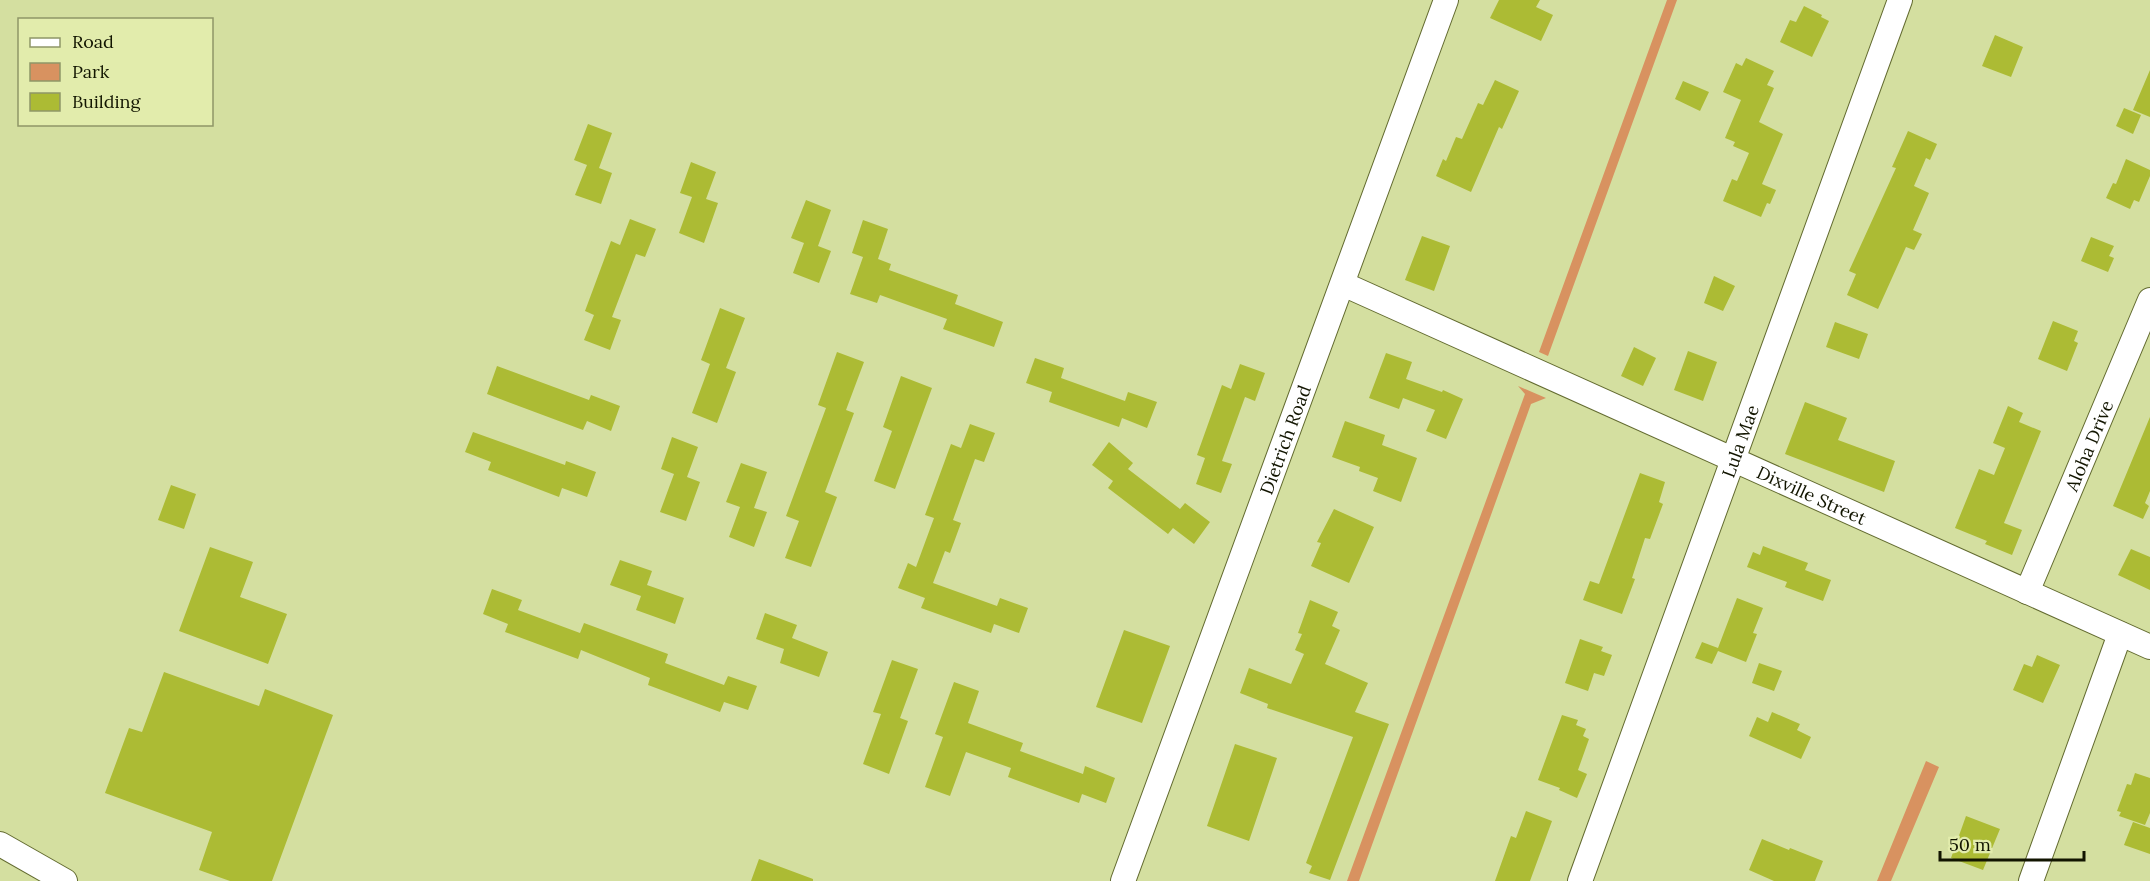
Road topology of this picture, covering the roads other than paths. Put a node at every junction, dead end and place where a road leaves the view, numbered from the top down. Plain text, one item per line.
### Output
1 (1446, 0) edge
2 (1900, 0) edge
3 (1343, 284) junction
4 (2150, 300) edge
5 (1732, 459) junction
6 (2027, 592) junction
7 (2120, 634) junction
8 (2150, 647) edge
9 (0, 844) edge
10 (65, 881) edge
11 (1123, 881) edge
12 (1580, 881) edge
13 (2031, 881) edge

1 - 3 street, Dietrich Road
2 - 5 street, Lula Mae
3 - 5 street, Dixville Street
3 - 11 street, Dietrich Road
4 - 6 street, Aloha Drive
5 - 6 street, Dixville Street
5 - 12 street, Lula Mae
6 - 7 street, Dixville Street
7 - 8 street, Dixville Street
7 - 13 street
9 - 10 street

